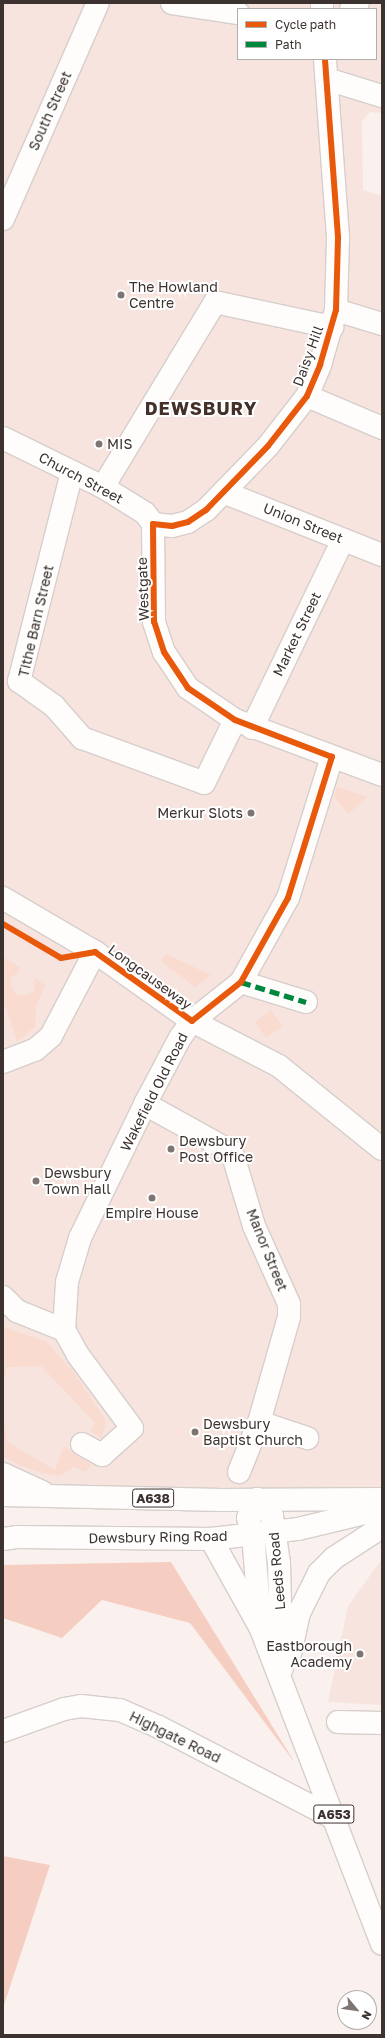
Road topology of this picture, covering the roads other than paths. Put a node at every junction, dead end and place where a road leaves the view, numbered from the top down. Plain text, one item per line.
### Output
1 (98, 3) edge
2 (172, 3) edge
3 (237, 13) edge
4 (326, 69) edge
5 (382, 96) edge
6 (3, 219) edge
7 (334, 319) junction
8 (382, 324) edge
9 (307, 396) junction
10 (382, 428) edge
11 (3, 438) edge
12 (72, 472) junction
13 (103, 487) junction
14 (223, 492) junction
15 (153, 524) junction
16 (343, 540) junction
17 (382, 555) edge
18 (243, 724) junction
19 (332, 757) junction
20 (382, 775) edge
21 (3, 898) edge
22 (95, 952) junction
23 (241, 982) junction
24 (306, 1002) dead end
25 (192, 1021) junction
26 (3, 1062) edge
27 (145, 1104) junction
28 (382, 1149) edge
29 (3, 1297) edge
30 (64, 1330) junction
31 (259, 1422) junction
32 (307, 1438) dead end
33 (82, 1444) dead end
34 (239, 1472) dead end
35 (3, 1474) edge
36 (49, 1495) junction
37 (3, 1496) edge
38 (257, 1499) junction
39 (382, 1499) edge
40 (382, 1509) edge
41 (382, 1527) edge
42 (275, 1532) junction
43 (253, 1534) junction
44 (8, 1537) edge
45 (211, 1539) junction
46 (261, 1629) junction
47 (282, 1685) junction
48 (338, 1722) dead end
49 (382, 1723) edge
50 (4, 1730) edge
51 (336, 1819) junction
52 (382, 1944) edge

1 - 6 main road, South Street
2 - 3 main road
4 - 5 main road
4 - 7 main road, Daisy Hill
7 - 8 main road
7 - 9 main road, Daisy Hill
7 - 13 main road
9 - 10 main road
9 - 14 main road, Daisy Hill
11 - 12 main road, Church Street
12 - 13 main road, Church Street
12 - 18 main road, Tithe Barn Street
13 - 15 main road, Church Street
14 - 15 main road, Daisy Hill
14 - 16 main road, Union Street
15 - 18 main road, Westgate
16 - 17 main road, Union Street
16 - 18 main road, Market Street
18 - 19 main road, Westgate
19 - 20 main road, Westgate
19 - 23 main road
21 - 22 main road, Longcauseway
22 - 25 main road, Longcauseway
22 - 26 main road
23 - 24 main road
23 - 25 main road
25 - 27 main road, Wakefield Old Road
25 - 28 main road, Longcauseway
27 - 30 main road, Wakefield Old Road
27 - 31 main road, Manor Street
29 - 30 main road
30 - 33 main road
31 - 32 main road
31 - 34 main road, Manor Street
35 - 36 main road
36 - 37 main road, A638
36 - 38 main road, A638
38 - 39 main road, A638
38 - 42 main road, Leeds Road / A653
38 - 43 main road, Leeds Road / A653
40 - 42 main road, Dewsbury Ring Road
41 - 47 main road
42 - 43 main road, Dewsbury Ring Road
42 - 47 main road, Leeds Road / A653
43 - 45 main road, Dewsbury Ring Road
43 - 46 main road, Leeds Road / A653
44 - 45 main road, Dewsbury Ring Road
45 - 46 main road, Leeds Road / A653
46 - 47 main road, Leeds Road / A653
47 - 51 main road, Leeds Road / A653
48 - 49 main road
50 - 51 main road, Highgate Road
51 - 52 main road, Leeds Road / A653

